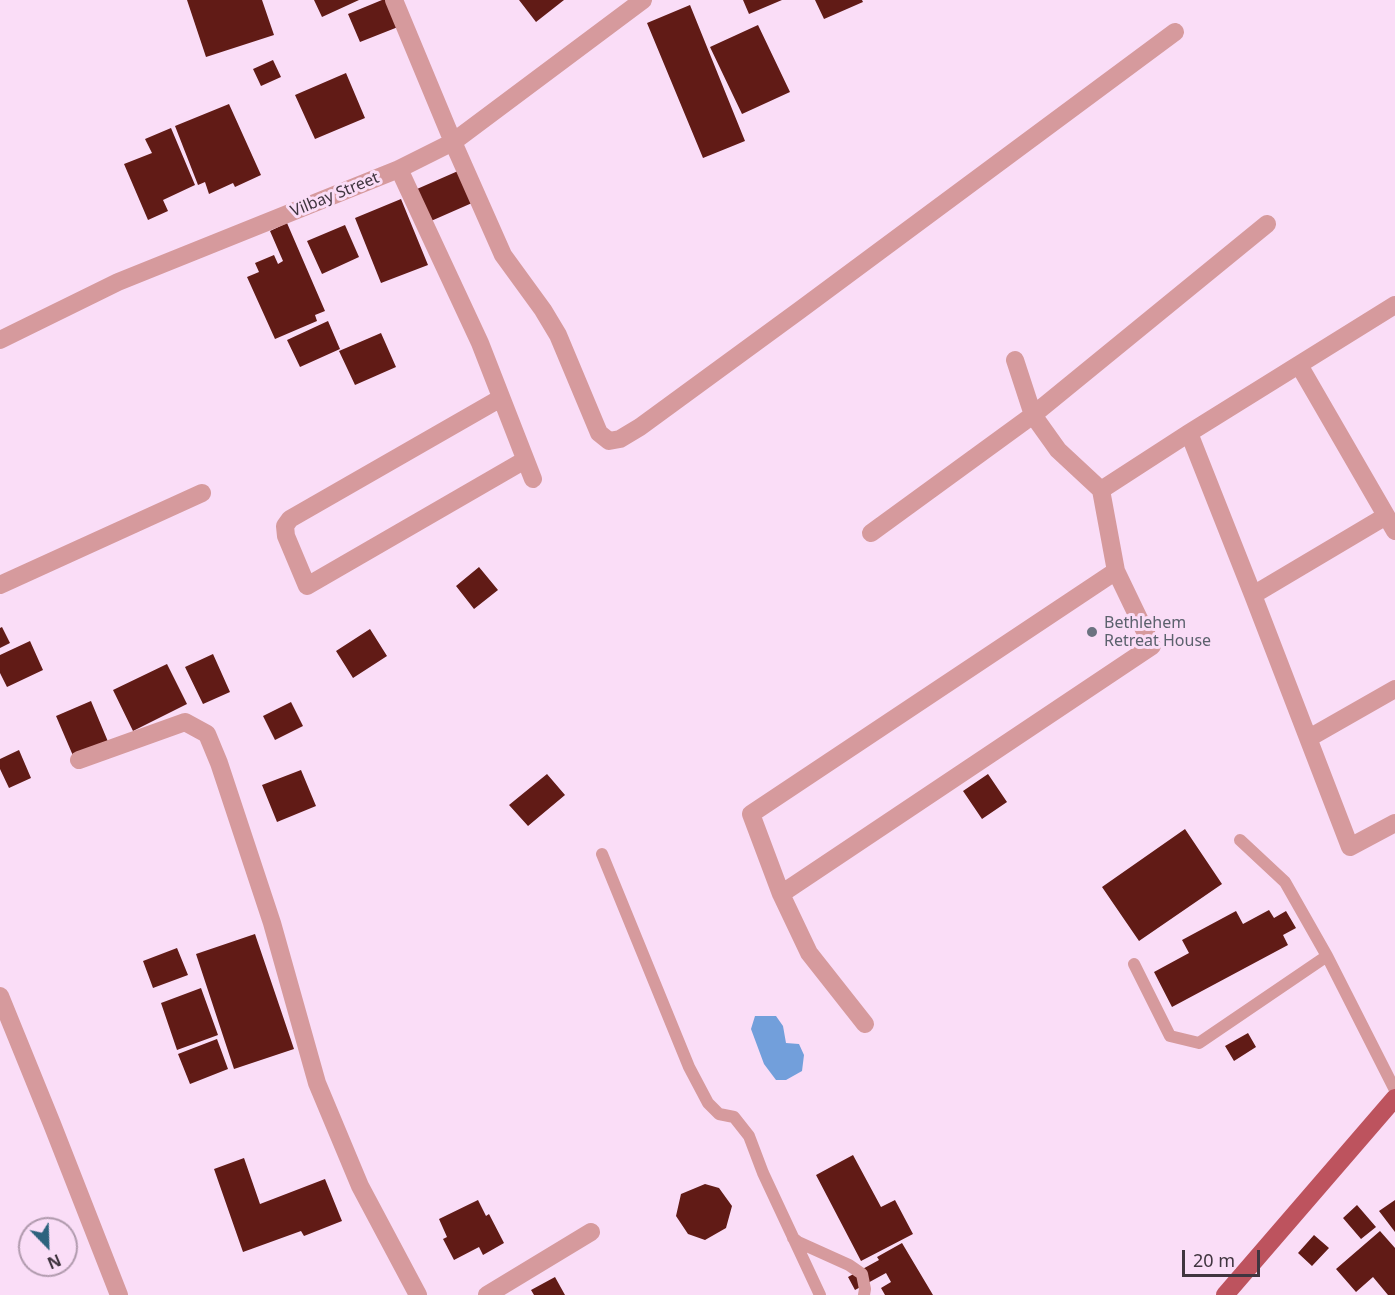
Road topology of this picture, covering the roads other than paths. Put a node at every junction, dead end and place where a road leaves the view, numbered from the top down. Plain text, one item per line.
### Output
1 (394, 0) edge
2 (643, 0) edge
3 (1175, 32) dead end
4 (453, 142) junction
5 (399, 169) junction
6 (1267, 224) dead end
7 (1395, 305) edge
8 (0, 340) edge
9 (1015, 360) dead end
10 (1299, 365) junction
11 (501, 398) junction
12 (1033, 415) junction
13 (1189, 433) junction
14 (525, 459) junction
15 (533, 479) dead end
16 (1101, 490) junction
17 (202, 493) dead end
18 (1390, 524) edge
19 (871, 533) dead end
20 (1116, 571) junction
21 (0, 585) edge
22 (1253, 595) junction
23 (1395, 689) edge
24 (1309, 738) junction
25 (79, 760) dead end
26 (1395, 823) edge
27 (1240, 840) dead end
28 (602, 854) dead end
29 (781, 894) junction
30 (1327, 956) junction
31 (1134, 964) dead end
32 (0, 996) edge
33 (865, 1024) dead end
34 (1395, 1090) edge
35 (1395, 1098) edge
36 (591, 1232) dead end
37 (793, 1238) junction
38 (119, 1295) edge
39 (418, 1295) edge
40 (488, 1295) edge
41 (820, 1295) edge
42 (864, 1295) edge
43 (1225, 1295) edge

1 - 4 street
2 - 4 street, Vilbay Street
3 - 4 street
4 - 5 street, Vilbay Street
5 - 8 street, Vilbay Street
5 - 11 street
6 - 12 street
7 - 10 street
9 - 12 street
10 - 13 street
10 - 18 street
11 - 14 street
11 - 14 street
12 - 16 street
12 - 19 street
13 - 16 street
13 - 22 street
14 - 15 street
16 - 20 street
17 - 21 street
18 - 22 street
20 - 29 street
20 - 29 street
22 - 24 street
23 - 24 street
24 - 26 street
25 - 39 street
27 - 30 lane
28 - 37 lane
29 - 33 street
30 - 31 lane
30 - 34 lane
32 - 38 street
35 - 43 main road
36 - 40 street
37 - 41 lane
37 - 42 lane

